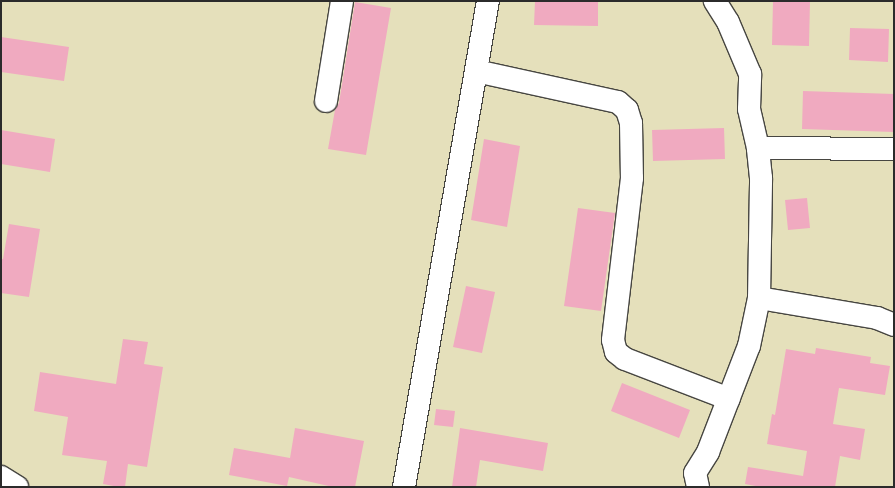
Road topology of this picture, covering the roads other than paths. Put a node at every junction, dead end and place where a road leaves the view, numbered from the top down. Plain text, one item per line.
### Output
1 (342, 1) edge
2 (488, 1) edge
3 (715, 1) edge
4 (476, 71) junction
5 (326, 101) dead end
6 (758, 148) junction
7 (894, 149) edge
8 (760, 298) junction
9 (888, 319) edge
10 (729, 399) junction
11 (1, 477) edge
12 (691, 482) edge
13 (17, 487) edge
14 (404, 487) edge

1 - 5 lane
2 - 4 lane
3 - 6 lane
4 - 10 lane
4 - 14 lane
6 - 7 lane
6 - 8 lane
8 - 9 lane
8 - 10 lane
10 - 12 lane
11 - 13 lane

